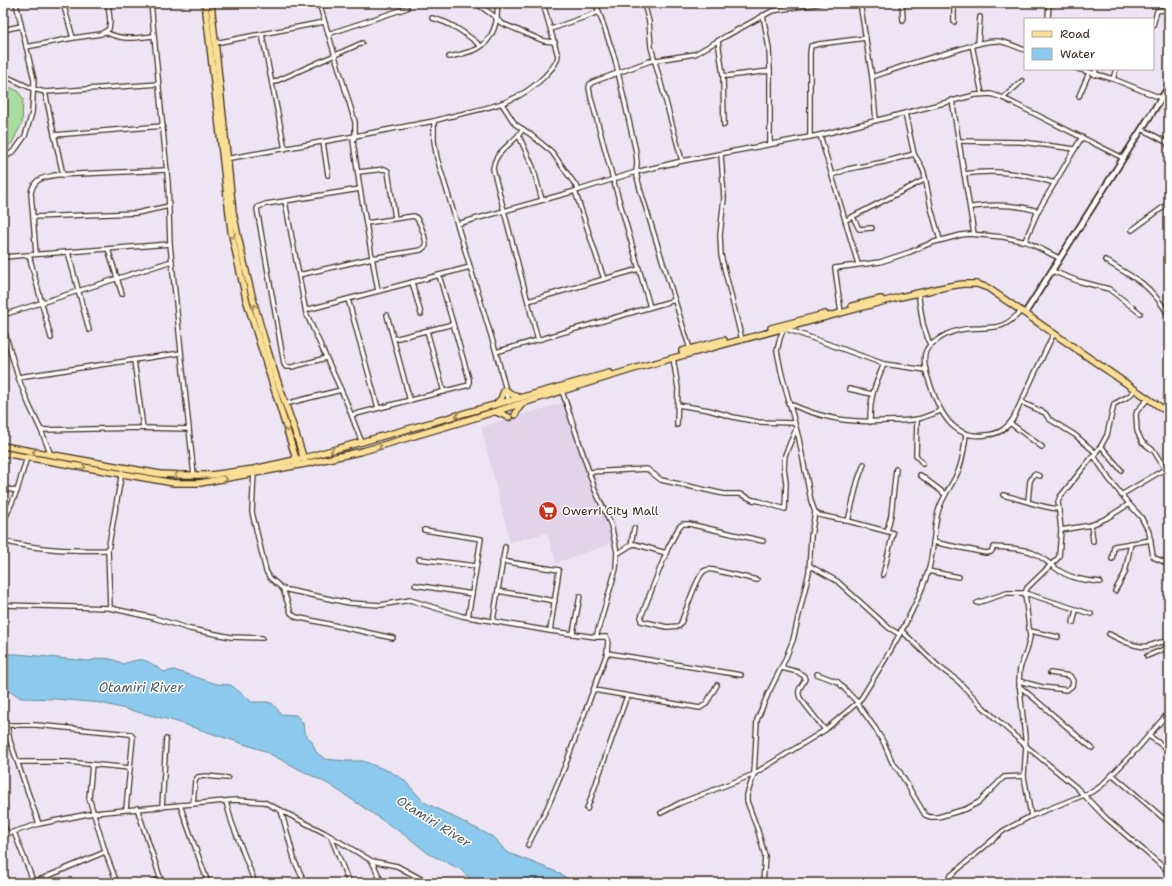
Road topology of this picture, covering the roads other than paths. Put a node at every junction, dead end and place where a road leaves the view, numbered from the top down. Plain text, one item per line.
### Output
1 (16, 3) edge
2 (63, 3) edge
3 (108, 3) edge
4 (151, 3) edge
5 (332, 3) edge
6 (476, 3) edge
7 (497, 3) edge
8 (543, 3) edge
9 (596, 3) edge
10 (644, 3) edge
11 (821, 3) edge
12 (860, 3) edge
13 (902, 3) edge
14 (954, 3) edge
15 (1049, 3) edge
16 (208, 4) edge
17 (806, 4) edge
18 (319, 5) edge
19 (407, 8) dead end
20 (599, 12) junction
21 (1169, 12) edge
22 (764, 15) junction
23 (980, 17) dead end
24 (432, 18) dead end
25 (1048, 18) edge
26 (498, 19) junction
27 (902, 20) dead end
28 (324, 22) junction
29 (954, 22) dead end
30 (1154, 22) edge
31 (21, 26) junction
32 (551, 29) junction
33 (3, 30) edge
34 (106, 32) junction
35 (262, 34) junction
36 (328, 34) junction
37 (154, 36) junction
38 (72, 38) junction
39 (866, 38) junction
40 (718, 41) junction
41 (555, 42) junction
42 (215, 43) junction
43 (362, 43) dead end
44 (978, 44) junction
45 (481, 46) junction
46 (972, 46) junction
47 (26, 47) junction
48 (1024, 50) edge
49 (334, 55) junction
50 (449, 57) dead end
51 (655, 61) junction
52 (1081, 70) edge
53 (1096, 70) edge
54 (1116, 70) edge
55 (770, 71) junction
56 (618, 72) junction
57 (1089, 73) junction
58 (3, 75) edge
59 (723, 75) junction
60 (1095, 75) junction
61 (872, 77) junction
62 (1113, 79) junction
63 (1022, 81) dead end
64 (272, 83) junction
65 (159, 84) junction
66 (1169, 86) edge
67 (33, 89) junction
68 (45, 92) junction
69 (982, 94) junction
70 (1080, 96) dead end
71 (1003, 98) junction
72 (1161, 98) junction
73 (952, 100) junction
74 (502, 104) junction
75 (905, 113) junction
76 (876, 120) junction
77 (434, 121) junction
78 (724, 125) dead end
79 (163, 126) junction
80 (523, 129) junction
81 (1142, 129) junction
82 (820, 135) junction
83 (54, 136) junction
84 (355, 136) junction
85 (519, 136) junction
86 (810, 137) junction
87 (1082, 137) junction
88 (959, 141) junction
89 (323, 142) junction
90 (770, 144) junction
91 (1169, 145) edge
92 (285, 149) junction
93 (1075, 149) junction
94 (721, 154) junction
95 (914, 154) junction
96 (1124, 158) junction
97 (3, 159) edge
98 (225, 159) junction
99 (682, 161) junction
100 (167, 170) junction
101 (358, 172) junction
102 (636, 172) junction
103 (964, 174) junction
104 (62, 175) junction
105 (328, 175) dead end
106 (832, 175) junction
107 (925, 177) junction
108 (613, 179) junction
109 (1055, 183) junction
110 (360, 188) junction
111 (577, 190) junction
112 (542, 200) junction
113 (285, 201) junction
114 (1169, 202) edge
115 (169, 206) junction
116 (971, 207) junction
117 (504, 211) junction
118 (1038, 212) junction
119 (33, 217) junction
120 (853, 217) junction
121 (395, 218) junction
122 (846, 220) junction
123 (366, 223) junction
124 (457, 224) junction
125 (872, 228) dead end
126 (1132, 230) dead end
127 (974, 234) junction
128 (940, 240) junction
129 (1025, 241) junction
130 (170, 244) junction
131 (108, 249) junction
132 (68, 252) junction
133 (36, 254) junction
134 (29, 255) junction
135 (3, 257) edge
136 (372, 258) junction
137 (1059, 258) junction
138 (1105, 260) dead end
139 (172, 261) junction
140 (858, 264) junction
141 (470, 267) junction
142 (639, 269) junction
143 (1052, 271) junction
144 (298, 275) junction
145 (439, 275) junction
146 (117, 278) junction
147 (604, 279) junction
148 (412, 282) junction
149 (78, 291) junction
150 (378, 291) junction
151 (918, 293) junction
152 (122, 294) dead end
153 (899, 296) junction
154 (348, 299) junction
155 (675, 300) junction
156 (528, 301) junction
157 (42, 303) junction
158 (650, 307) junction
159 (306, 310) junction
160 (1024, 310) junction
161 (841, 311) junction
162 (1140, 313) dead end
163 (421, 314) dead end
164 (3, 315) edge
165 (387, 315) dead end
166 (1169, 316) edge
167 (453, 324) junction
168 (3, 326) edge
169 (784, 328) junction
170 (89, 330) dead end
171 (427, 331) junction
172 (1054, 333) junction
173 (741, 336) junction
174 (51, 338) dead end
175 (394, 340) junction
176 (538, 340) junction
177 (725, 342) junction
178 (930, 345) junction
179 (690, 349) junction
180 (496, 352) junction
181 (181, 353) junction
182 (326, 358) junction
183 (673, 358) junction
184 (134, 360) junction
185 (884, 364) junction
186 (640, 366) junction
187 (926, 370) junction
188 (18, 377) junction
189 (849, 388) dead end
190 (505, 389) junction
191 (341, 390) junction
192 (1134, 390) junction
193 (562, 391) junction
194 (444, 392) junction
195 (872, 394) junction
196 (1148, 399) junction
197 (521, 400) junction
198 (410, 401) junction
199 (509, 401) junction
200 (1021, 402) junction
201 (285, 404) junction
202 (788, 404) junction
203 (495, 405) junction
204 (678, 405) junction
205 (511, 407) junction
206 (378, 408) junction
207 (1169, 409) edge
208 (941, 411) junction
209 (494, 412) junction
210 (1169, 413) edge
211 (352, 415) junction
212 (918, 419) junction
213 (870, 422) junction
214 (794, 423) junction
215 (1010, 423) junction
216 (677, 425) dead end
217 (143, 428) junction
218 (189, 429) junction
219 (796, 429) junction
220 (41, 430) junction
221 (966, 435) junction
222 (362, 443) junction
223 (3, 446) edge
224 (1101, 446) junction
225 (1042, 447) dead end
226 (3, 453) edge
227 (51, 454) junction
228 (1095, 455) junction
229 (27, 457) junction
230 (304, 461) junction
231 (298, 463) junction
232 (864, 464) dead end
233 (923, 464) dead end
234 (123, 467) junction
235 (896, 469) dead end
236 (1165, 469) junction
237 (1121, 470) dead end
238 (254, 472) junction
239 (589, 472) junction
240 (122, 474) junction
241 (920, 475) dead end
242 (1169, 475) edge
243 (194, 476) junction
244 (1040, 476) dead end
245 (3, 488) edge
246 (17, 491) junction
247 (945, 494) junction
248 (1003, 494) dead end
249 (1121, 495) junction
250 (1028, 501) junction
251 (1129, 504) junction
252 (1058, 509) junction
253 (8, 512) junction
254 (814, 512) junction
255 (3, 514) edge
256 (848, 521) junction
257 (3, 523) edge
258 (1091, 525) junction
259 (634, 528) dead end
260 (424, 530) dead end
261 (1061, 530) junction
262 (887, 531) junction
263 (1151, 540) junction
264 (3, 541) edge
265 (763, 541) dead end
266 (1093, 541) dead end
267 (1169, 541) edge
268 (933, 542) junction
269 (1131, 543) junction
270 (631, 545) junction
271 (505, 546) dead end
272 (108, 550) junction
273 (666, 553) junction
274 (617, 554) junction
275 (419, 559) dead end
276 (1112, 559) dead end
277 (502, 561) junction
278 (1168, 563) edge
279 (476, 566) junction
280 (810, 566) junction
281 (1051, 566) junction
282 (928, 571) junction
283 (883, 575) dead end
284 (959, 577) dead end
285 (757, 580) dead end
286 (1100, 582) dead end
287 (414, 585) dead end
288 (283, 588) junction
289 (498, 591) junction
290 (1114, 592) dead end
291 (1025, 593) junction
292 (472, 594) junction
293 (580, 596) dead end
294 (554, 600) junction
295 (978, 603) dead end
296 (3, 605) edge
297 (110, 608) junction
298 (1076, 610) junction
299 (1091, 614) dead end
300 (468, 617) junction
301 (493, 621) junction
302 (1073, 622) dead end
303 (901, 630) junction
304 (550, 631) junction
305 (1030, 631) junction
306 (573, 633) junction
307 (899, 634) junction
308 (1109, 634) dead end
309 (596, 637) junction
310 (1058, 637) dead end
311 (262, 638) dead end
312 (393, 638) dead end
313 (1169, 642) edge
314 (1169, 647) edge
315 (606, 653) junction
316 (1147, 656) dead end
317 (782, 668) junction
318 (1050, 673) dead end
319 (817, 674) dead end
320 (741, 675) dead end
321 (1019, 681) junction
322 (717, 685) dead end
323 (1019, 686) junction
324 (594, 690) junction
325 (627, 696) junction
326 (857, 703) junction
327 (1169, 712) edge
328 (5, 725) edge
329 (825, 730) junction
330 (1149, 736) junction
331 (166, 739) dead end
332 (1026, 746) junction
333 (1168, 747) edge
334 (1092, 748) dead end
335 (18, 762) junction
336 (92, 764) junction
337 (130, 768) junction
338 (754, 774) junction
339 (1113, 775) junction
340 (1024, 776) junction
341 (228, 778) dead end
342 (1084, 795) junction
343 (226, 802) junction
344 (193, 804) junction
345 (180, 805) junction
346 (162, 806) junction
347 (137, 808) junction
348 (126, 809) junction
349 (587, 809) dead end
350 (281, 810) junction
351 (92, 813) junction
352 (661, 813) dead end
353 (1030, 816) junction
354 (3, 823) edge
355 (1169, 823) edge
356 (39, 824) junction
357 (14, 832) junction
358 (5, 834) edge
359 (331, 836) junction
360 (528, 845) dead end
361 (105, 852) junction
362 (372, 861) junction
363 (1169, 872) edge
364 (949, 878) dead end
365 (161, 881) edge
366 (34, 883) edge
367 (117, 883) edge
368 (150, 883) edge
369 (208, 883) edge
370 (256, 883) edge
371 (305, 883) edge
372 (349, 883) edge
373 (382, 883) edge
374 (425, 883) edge
375 (763, 883) edge

1 - 31 street
2 - 38 street
3 - 34 street
4 - 37 street
5 - 18 street
6 - 26 street
7 - 26 street
8 - 32 street
9 - 20 street
10 - 51 street
11 - 17 street
12 - 39 street
13 - 27 street
14 - 29 street
15 - 25 street
16 - 42 main road
16 - 98 main road
17 - 22 street
18 - 28 street
19 - 36 street
20 - 32 street
20 - 56 street
21 - 30 street
22 - 40 street
22 - 55 street
23 - 44 street
24 - 45 street
26 - 41 street
26 - 45 street
28 - 35 street
28 - 36 street
31 - 33 street
31 - 47 street
32 - 41 street
34 - 37 street
34 - 38 street
35 - 42 street
35 - 64 street
36 - 49 street
37 - 65 street
38 - 47 street
39 - 61 street
39 - 86 street
40 - 51 street
40 - 59 street
41 - 74 street
42 - 98 main road
43 - 49 street
44 - 46 street
44 - 48 street
45 - 50 street
46 - 61 street
46 - 69 street
47 - 67 street
49 - 64 street
49 - 84 street
51 - 56 street
51 - 99 street
52 - 57 street
53 - 60 street
54 - 62 street
55 - 59 street
55 - 90 street
56 - 102 street
56 - 108 street
57 - 60 street
57 - 70 street
58 - 67 street
59 - 78 street
60 - 62 street
61 - 76 street
62 - 72 street
63 - 71 street
64 - 92 street
65 - 68 street
65 - 79 street
66 - 72 street
67 - 68 street
67 - 97 street
68 - 83 street
69 - 71 street
69 - 73 street
71 - 87 street
72 - 81 street
73 - 75 street
73 - 88 street
74 - 77 street
74 - 80 street
75 - 76 street
75 - 95 street
76 - 82 street
77 - 84 street
77 - 124 street
79 - 83 street
79 - 100 street
80 - 85 street
80 - 111 street
81 - 91 street
81 - 96 street
82 - 86 street
82 - 106 street
83 - 104 street
84 - 89 street
84 - 101 street
85 - 112 street
85 - 117 street
86 - 90 street
87 - 93 street
87 - 96 street
88 - 93 street
88 - 103 street
89 - 92 street
89 - 105 street
90 - 94 street
92 - 98 street
93 - 109 street
94 - 99 street
94 - 173 street
95 - 106 street
95 - 107 street
96 - 137 street
201 -> 98 main road
98 -> 231 main road
99 - 102 street
100 - 104 street
100 - 115 street
101 - 110 street
101 - 121 street
102 - 108 street
102 - 155 street
103 - 109 street
103 - 116 street
104 - 119 street
106 - 122 street
107 - 120 street
107 - 128 street
108 - 111 street
108 - 142 street
109 - 118 street
110 - 113 street
110 - 123 street
111 - 112 street
111 - 147 street
112 - 117 street
113 - 144 street
113 - 182 street
114 - 126 street
115 - 119 street
115 - 130 street
116 - 118 street
116 - 127 street
117 - 124 street
117 - 156 street
118 - 129 street
119 - 133 street
120 - 122 street
120 - 125 street
121 - 123 street
121 - 136 street
122 - 140 street
123 - 136 street
124 - 141 street
127 - 128 street
127 - 129 street
128 - 140 street
129 - 137 street
130 - 131 street
130 - 139 street
131 - 132 street
131 - 146 street
132 - 133 street
132 - 149 street
133 - 134 street
134 - 135 street
134 - 157 street
136 - 144 street
136 - 150 street
137 - 143 street
138 - 166 street
139 - 146 street
139 - 181 street
140 - 161 street
141 - 145 street
141 - 180 street
142 - 147 street
142 - 158 street
143 - 160 street
143 - 162 street
144 - 159 street
145 - 148 street
145 - 167 street
146 - 149 street
146 - 152 street
147 - 156 street
148 - 150 street
148 - 163 street
149 - 157 street
149 - 170 street
150 - 154 street
151 - 153 main road
151 - 160 main road
151 - 178 street
153 - 160 main road
153 - 161 main road
154 - 159 street
154 - 206 street
155 - 158 street
155 - 179 street
156 - 176 street
157 - 164 street
157 - 174 street
158 - 176 street
159 - 182 street
160 - 172 main road
160 - 178 street
160 - 207 main road
161 - 169 main road
161 - 173 main road
165 - 175 street
167 - 171 street
167 - 194 street
168 - 188 street
169 - 177 main road
169 - 185 street
169 - 202 street
171 - 175 street
171 - 194 street
172 - 192 main road
172 - 200 street
173 - 177 main road
175 - 198 street
176 - 180 street
177 - 179 main road
177 - 183 main road
178 - 187 street
179 - 186 main road
180 - 190 street
181 - 184 street
181 - 218 street
182 - 191 street
183 - 186 main road
183 - 204 street
184 - 188 street
184 - 217 street
185 - 187 street
185 - 195 street
186 - 193 main road
186 - 197 main road
187 - 208 street
188 - 220 street
189 - 195 street
190 - 197 main road
190 - 199 street
190 - 203 main road
191 - 201 street
191 - 211 street
192 - 196 main road
192 - 224 street
193 - 197 main road
193 - 239 street
194 - 198 street
195 - 213 street
196 - 210 main road
196 - 236 street
197 - 199 main road
197 - 205 main road
197 - 209 main road
198 - 206 street
199 - 203 main road
199 - 205 street
200 - 215 street
200 - 228 street
201 - 230 main road
202 - 213 street
202 - 214 street
203 -> 222 main road
204 - 214 street
204 - 216 street
205 - 209 main road
206 - 211 street
208 - 212 street
208 - 221 street
230 -> 209 main road
211 - 222 street
212 - 213 street
212 - 233 street
214 - 219 street
215 - 221 street
215 - 225 street
217 - 218 street
217 - 220 street
218 - 243 street
219 - 239 street
219 - 254 street
220 - 227 street
221 - 247 street
222 -> 230 main road
227 -> 223 main road
224 - 228 street
224 - 237 street
226 - 229 main road
227 - 234 main road
228 - 249 street
228 - 252 street
229 -> 240 main road
229 - 246 street
230 - 231 main road
231 - 238 main road
232 - 256 street
234 - 240 street
243 -> 234 main road
235 - 262 street
236 - 242 street
236 - 249 street
240 -> 238 main road
238 - 243 main road
238 - 288 street
239 - 274 street
240 - 272 street
241 - 247 street
244 - 250 street
245 - 246 street
246 - 253 street
247 - 268 street
248 - 250 street
249 - 251 street
250 - 252 street
251 - 258 street
251 - 263 street
252 - 261 street
253 - 255 street
253 - 257 street
254 - 256 street
254 - 280 street
256 - 262 street
258 - 261 street
258 - 266 street
259 - 270 street
260 - 279 street
261 - 281 street
262 - 283 street
263 - 269 street
263 - 278 street
264 - 272 street
265 - 273 street
267 - 278 street
268 - 281 street
268 - 282 street
269 - 276 street
269 - 290 street
270 - 273 street
270 - 274 street
271 - 277 street
272 - 297 street
273 - 285 street
274 - 309 street
275 - 279 street
277 - 289 street
277 - 294 street
279 - 292 street
280 - 307 street
280 - 317 street
281 - 286 street
281 - 291 street
282 - 284 street
282 - 303 street
287 - 292 street
288 - 300 street
288 - 312 street
289 - 294 street
289 - 301 street
291 - 295 street
291 - 298 street
291 - 305 street
292 - 300 street
293 - 306 street
294 - 304 street
296 - 297 street
297 - 311 street
298 - 299 street
298 - 302 street
300 - 301 street
301 - 304 street
303 - 307 street
303 - 332 street
304 - 306 street
305 - 310 street
305 - 321 street
306 - 309 street
307 - 326 street
308 - 313 street
309 - 315 street
314 - 316 street
315 - 320 street
315 - 324 street
317 - 329 street
317 - 338 street
318 - 321 street
319 - 326 street
321 - 323 street
322 - 325 street
323 - 332 street
323 - 334 street
324 - 325 street
324 - 360 street
325 - 349 street
326 - 329 street
326 - 340 street
327 - 330 street
328 - 335 street
328 - 337 street
329 - 338 street
330 - 333 street
330 - 339 street
331 - 346 street
332 - 340 street
332 - 342 street
335 - 336 street
335 - 356 street
336 - 337 street
336 - 351 street
337 - 348 street
338 - 352 street
338 - 375 street
339 - 342 street
339 - 355 street
340 - 353 street
341 - 344 street
342 - 353 street
342 - 363 street
343 - 344 street
343 - 350 street
343 - 370 street
344 - 345 street
345 - 346 street
345 - 369 street
346 - 347 street
347 - 348 street
347 - 365 street
348 - 351 street
350 - 359 street
350 - 371 street
351 - 356 street
351 - 361 street
353 - 364 street
354 - 358 street
356 - 357 street
357 - 358 street
357 - 366 street
359 - 362 street
359 - 372 street
361 - 366 street
361 - 367 street
362 - 373 street
362 - 374 street
365 - 368 street

